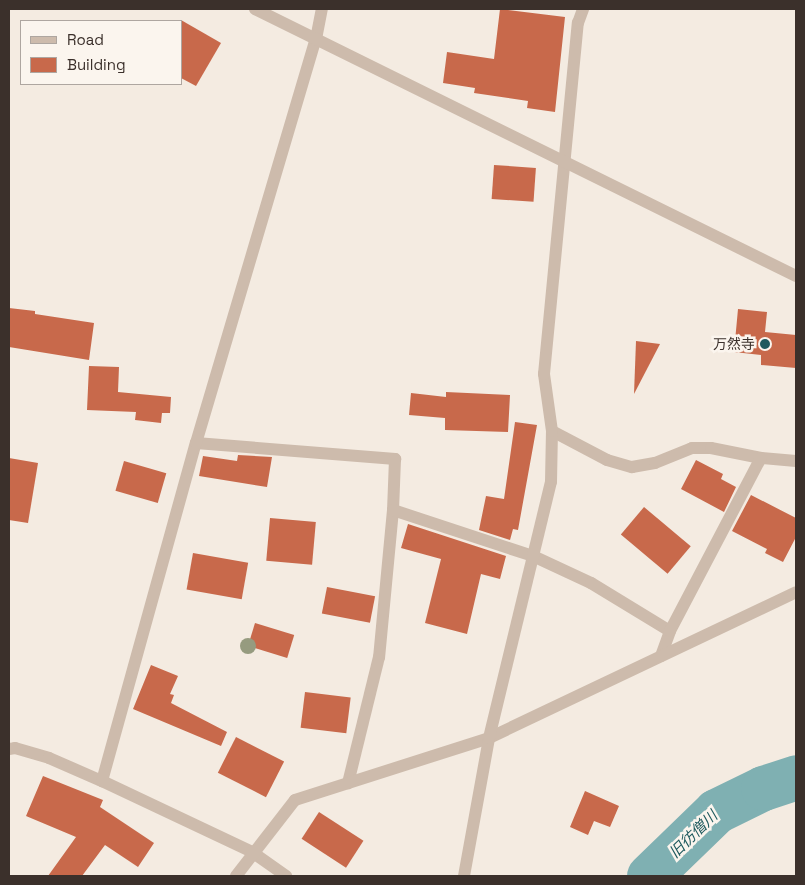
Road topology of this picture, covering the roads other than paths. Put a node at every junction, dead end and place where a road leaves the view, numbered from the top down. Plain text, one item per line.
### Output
1 (255, 9) edge
2 (322, 9) edge
3 (583, 9) edge
4 (316, 39) junction
5 (563, 162) junction
6 (796, 276) edge
7 (552, 431) junction
8 (196, 443) junction
9 (761, 458) junction
10 (796, 461) edge
11 (393, 510) junction
12 (533, 556) junction
13 (796, 592) edge
14 (670, 630) junction
15 (661, 656) junction
16 (489, 738) junction
17 (9, 749) edge
18 (102, 781) junction
19 (348, 783) junction
20 (252, 852) junction
21 (236, 876) edge
22 (286, 876) edge
23 (464, 876) edge

1 - 4 street
2 - 4 street
3 - 5 street
4 - 5 street
4 - 8 street
5 - 6 street
5 - 7 street
7 - 9 street
7 - 12 street
8 - 11 street
8 - 18 street
9 - 10 street
9 - 14 street
11 - 12 street
11 - 19 street
12 - 14 street
12 - 16 street
13 - 15 street
14 - 15 street
15 - 16 street
16 - 19 street
16 - 23 street
17 - 18 street
18 - 20 street
19 - 20 street
20 - 21 street
20 - 22 street

